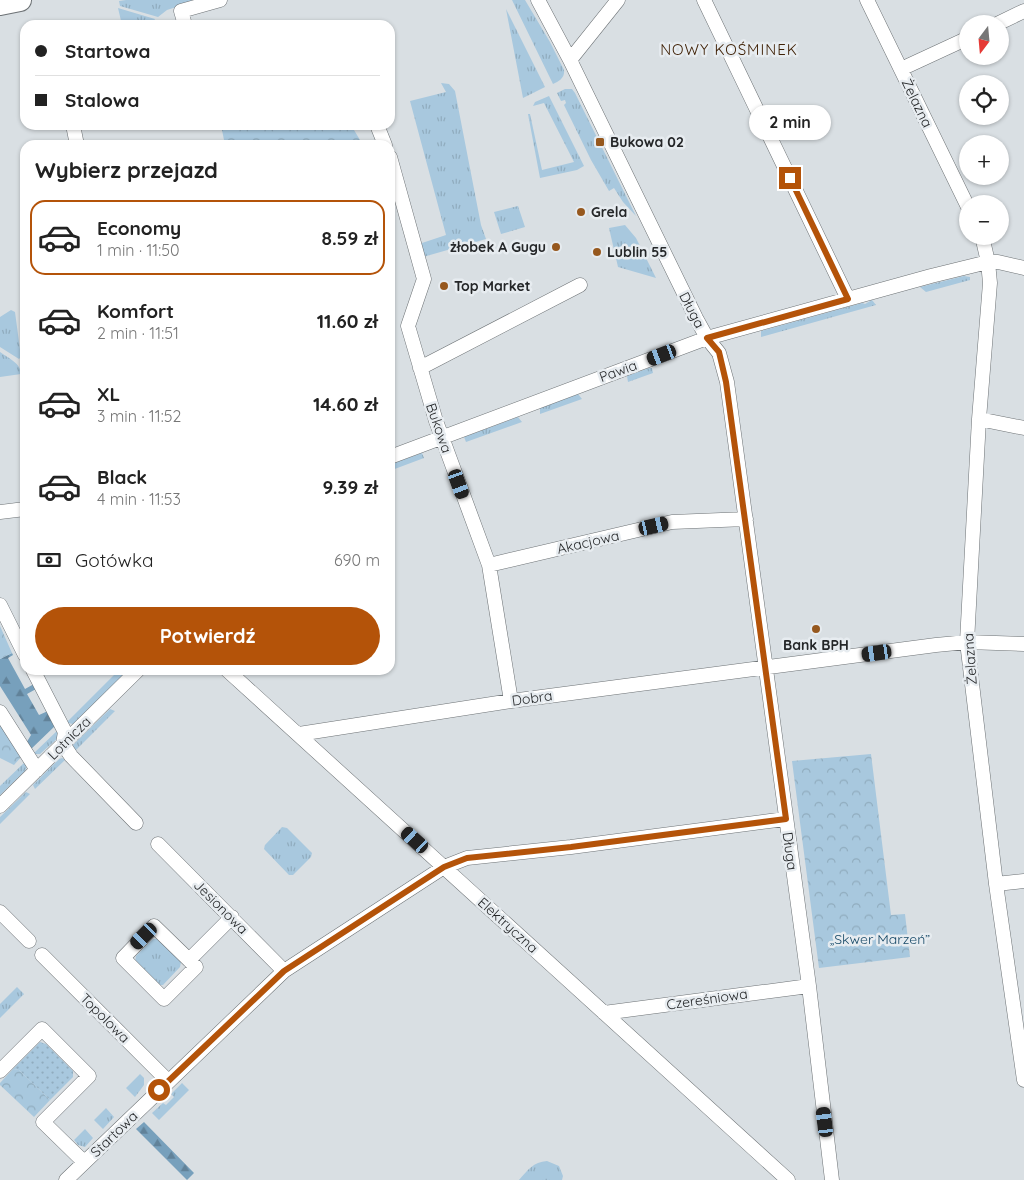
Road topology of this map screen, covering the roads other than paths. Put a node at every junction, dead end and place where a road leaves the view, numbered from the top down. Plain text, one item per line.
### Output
1 (20, 0) edge
2 (220, 0) edge
3 (538, 0) edge
4 (618, 0) edge
5 (704, 0) edge
6 (867, 0) edge
7 (0, 4) edge
8 (1024, 11) edge
9 (1009, 18) edge
10 (184, 20) edge
11 (959, 42) edge
12 (570, 60) junction
13 (901, 69) junction
14 (395, 175) edge
15 (963, 195) edge
16 (984, 245) edge
17 (988, 262) junction
18 (1024, 268) edge
19 (580, 285) dead end
20 (848, 299) junction
21 (707, 338) junction
22 (420, 368) junction
23 (979, 419) junction
24 (1024, 428) edge
25 (442, 437) junction
26 (395, 455) edge
27 (20, 510) edge
28 (0, 512) edge
29 (746, 519) junction
30 (489, 565) junction
31 (0, 606) edge
32 (967, 642) junction
33 (1024, 644) edge
34 (20, 645) edge
35 (766, 668) junction
36 (36, 675) edge
37 (133, 675) edge
38 (233, 675) edge
39 (511, 701) junction
40 (0, 712) edge
41 (299, 734) junction
42 (63, 744) junction
43 (37, 770) junction
44 (0, 806) edge
45 (786, 819) junction
46 (136, 823) dead end
47 (158, 844) dead end
48 (444, 867) junction
49 (1024, 881) edge
50 (996, 884) junction
51 (0, 912) edge
52 (232, 917) junction
53 (29, 941) dead end
54 (42, 955) dead end
55 (189, 960) junction
56 (284, 971) junction
57 (809, 986) junction
58 (604, 1013) junction
59 (0, 1071) edge
60 (1024, 1080) edge
61 (168, 1081) junction
62 (84, 1162) junction
63 (66, 1180) edge
64 (788, 1180) edge
65 (832, 1180) edge

1 - 7 main road
2 - 10 street
3 - 12 street, Długa
4 - 12 street
5 - 20 street
6 - 13 street, Żelazna
8 - 9 street
11 - 13 street
12 - 21 street, Długa
13 - 15 street, Żelazna
14 - 22 street, Bukowa
16 - 17 street, Żelazna
17 - 18 street, Pawia
17 - 20 street, Pawia
17 - 23 street, Żelazna
19 - 22 street
20 - 21 street, Pawia
21 - 25 street, Pawia
21 - 29 street, Długa
22 - 25 street, Bukowa
23 - 24 street
23 - 32 street, Żelazna
25 - 26 street, Pawia
25 - 30 street, Bukowa
27 - 28 street
29 - 30 street, Akacjowa
29 - 35 street, Długa
30 - 39 street, Bukowa
31 - 34 street
32 - 33 street, Dobra
32 - 35 street, Dobra
32 - 50 street, Żelazna
35 - 39 street, Dobra
35 - 45 street, Długa
36 - 42 street
37 - 42 street, Lotnicza
38 - 41 street, Elektryczna
39 - 41 street, Dobra
40 - 43 street
41 - 48 street, Elektryczna
42 - 43 street, Lotnicza
42 - 46 street
43 - 44 street, Lotnicza
45 - 48 street, Startowa
45 - 57 street, Długa
47 - 52 street, Jesionowa
48 - 56 street, Startowa
48 - 58 street, Elektryczna
49 - 50 street
50 - 60 street, Żelazna
51 - 53 street
52 - 55 street
52 - 56 street, Jesionowa
54 - 61 street, Topolowa
55 - 55 street
56 - 61 street, Startowa
57 - 58 street, Czereśniowa
57 - 65 street, Długa
58 - 64 street, Elektryczna
59 - 62 street
61 - 62 street, Startowa
62 - 63 street, Startowa

